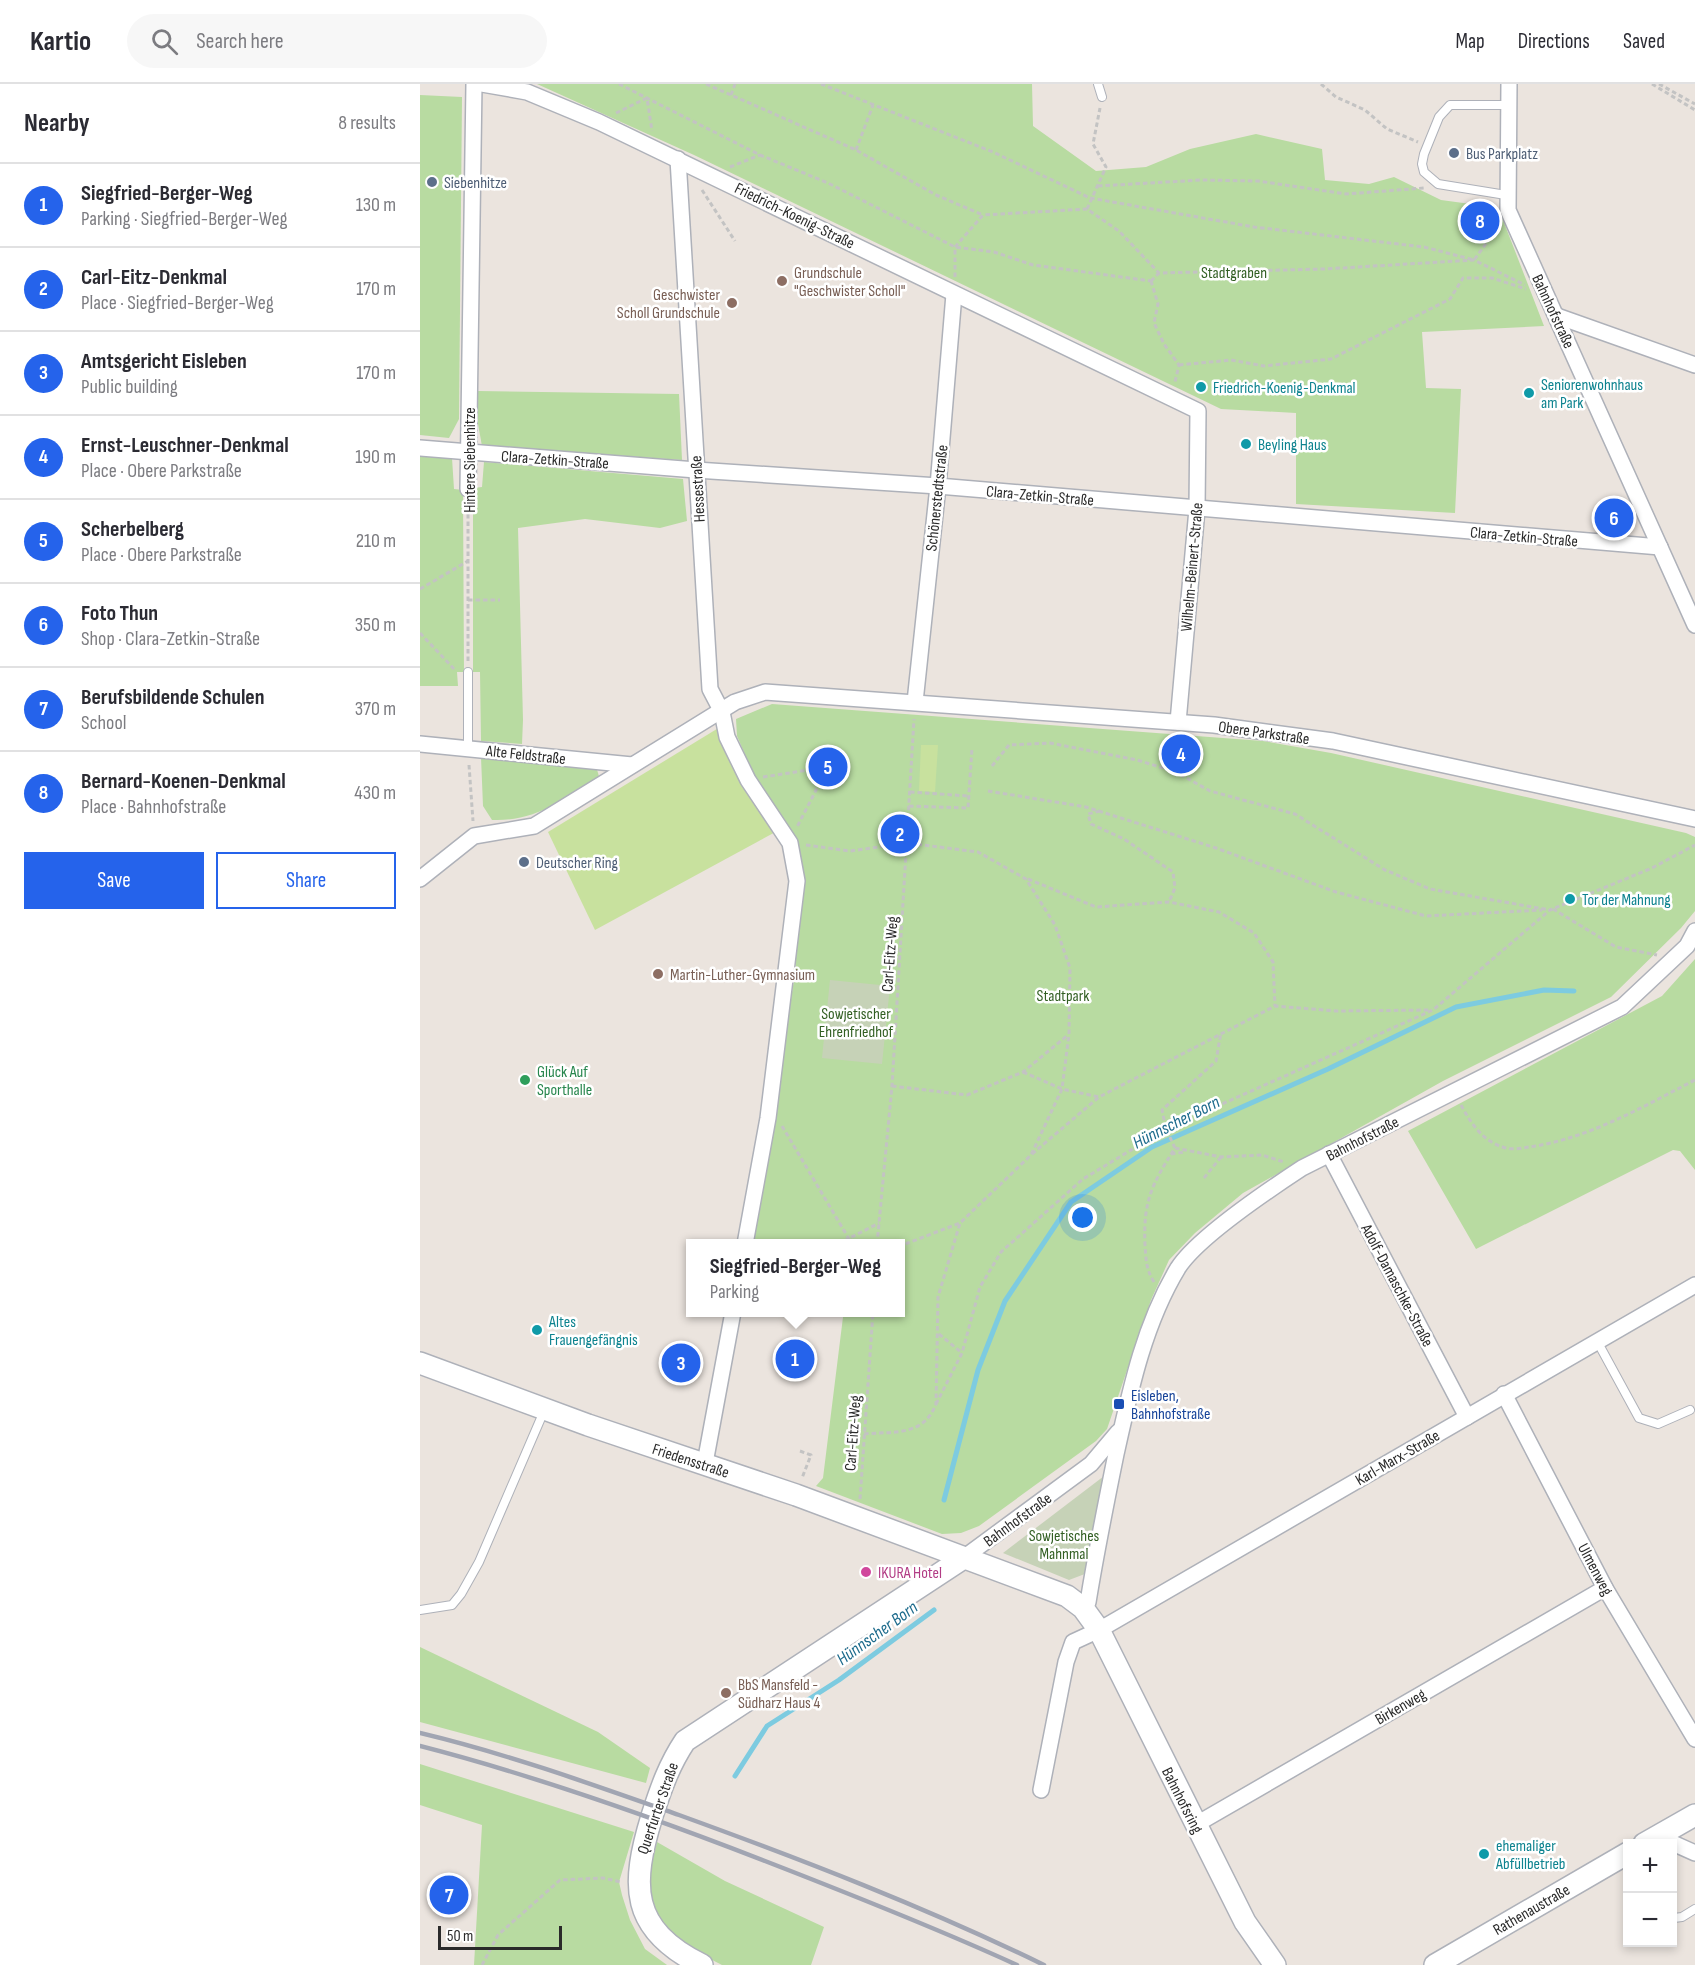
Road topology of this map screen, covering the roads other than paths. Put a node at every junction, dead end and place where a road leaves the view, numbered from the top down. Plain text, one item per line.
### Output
1 (474, 84) edge
2 (482, 84) edge
3 (1098, 84) edge
4 (1509, 84) edge
5 (1102, 97) road end
6 (1508, 105) junction
7 (678, 159) junction
8 (1506, 195) junction
9 (954, 294) junction
10 (1557, 316) junction
11 (1695, 365) edge
12 (1198, 411) joint
13 (420, 448) edge
14 (468, 453) junction
15 (696, 470) junction
16 (938, 486) junction
17 (468, 489) road end
18 (1197, 509) junction
19 (1659, 547) junction
20 (1695, 625) edge
21 (468, 672) road end
22 (915, 702) junction
23 (722, 712) junction
24 (1178, 722) junction
25 (420, 744) edge
26 (468, 748) junction
27 (632, 765) junction
28 (1695, 819) edge
29 (420, 879) edge
30 (1695, 932) edge
31 (1329, 1154) junction
32 (747, 1239) edge
33 (1695, 1285) edge
34 (732, 1317) edge
35 (1597, 1341) junction
36 (420, 1363) edge
37 (1504, 1394) junction
38 (545, 1409) junction
39 (1690, 1410) dead end
40 (1467, 1417) junction
41 (1122, 1427) junction
42 (705, 1463) junction
43 (962, 1559) junction
44 (1605, 1588) junction
45 (1083, 1608) junction
46 (420, 1610) edge
47 (1099, 1630) junction
48 (1695, 1739) edge
49 (1041, 1790) dead end
50 (1695, 1815) edge
51 (1195, 1824) junction
52 (1652, 1839) edge
53 (1677, 1847) edge
54 (1695, 1852) edge
55 (1623, 1856) edge
56 (1695, 1909) edge
57 (1677, 1918) edge
58 (702, 1965) edge
59 (1275, 1965) edge
60 (1435, 1965) edge

1 - 14 street, Hintere Siebenhitze
2 - 7 street, Friedrich-Koenig-Straße
3 - 5 lane
4 - 6 street, Bahnhofstraße
6 - 8 street, Bahnhofstraße
6 - 8 lane
7 - 9 street, Friedrich-Koenig-Straße
7 - 15 street, Hessestraße
8 - 10 street, Bahnhofstraße
9 - 12 street, Friedrich-Koenig-Straße
9 - 16 street, Schönerstedtstraße
10 - 11 street
10 - 19 street, Bahnhofstraße
12 - 18 street, Wilhelm-Beinert-Straße
13 - 14 street, Clara-Zetkin-Straße
14 - 15 street, Clara-Zetkin-Straße
14 - 17 street, Hintere Siebenhitze
15 - 16 street, Clara-Zetkin-Straße
15 - 23 street, Hessestraße
16 - 18 street, Clara-Zetkin-Straße
16 - 22 street, Schönerstedtstraße
18 - 19 street, Clara-Zetkin-Straße
18 - 24 street, Wilhelm-Beinert-Straße
19 - 20 street, Bahnhofstraße
21 - 26 lane
22 - 23 street, Obere Parkstraße
22 - 24 street, Obere Parkstraße
23 - 27 street
23 - 32 street, Hessestraße
24 - 28 street, Obere Parkstraße
25 - 26 street, Alte Feldstraße
26 - 27 street, Alte Feldstraße
27 - 29 street
30 - 31 street, Bahnhofstraße
31 - 40 street, Adolf-Damaschke-Straße
31 - 41 street, Bahnhofstraße
33 - 35 street, Karl-Marx-Straße
34 - 42 street
35 - 37 street, Karl-Marx-Straße
35 - 39 lane
36 - 38 main road, Friedensstraße
37 - 40 street, Karl-Marx-Straße
37 - 44 street, Ulmenweg
38 - 42 main road, Friedensstraße
38 - 46 lane
40 - 47 street, Karl-Marx-Straße
41 - 43 street, Bahnhofstraße
41 - 45 street, Bahnhofstraße
42 - 43 main road, Friedensstraße
43 - 45 main road, Bahnhofsring
43 - 58 main road, Querfurter Straße
44 - 48 street, Ulmenweg
44 - 51 street, Birkenweg
45 - 47 main road, Bahnhofsring
47 - 49 street
47 - 51 main road, Bahnhofsring
50 - 52 main road
51 - 59 main road, Bahnhofsring
53 - 54 street
55 - 60 main road, Rathenaustraße
56 - 57 lane

